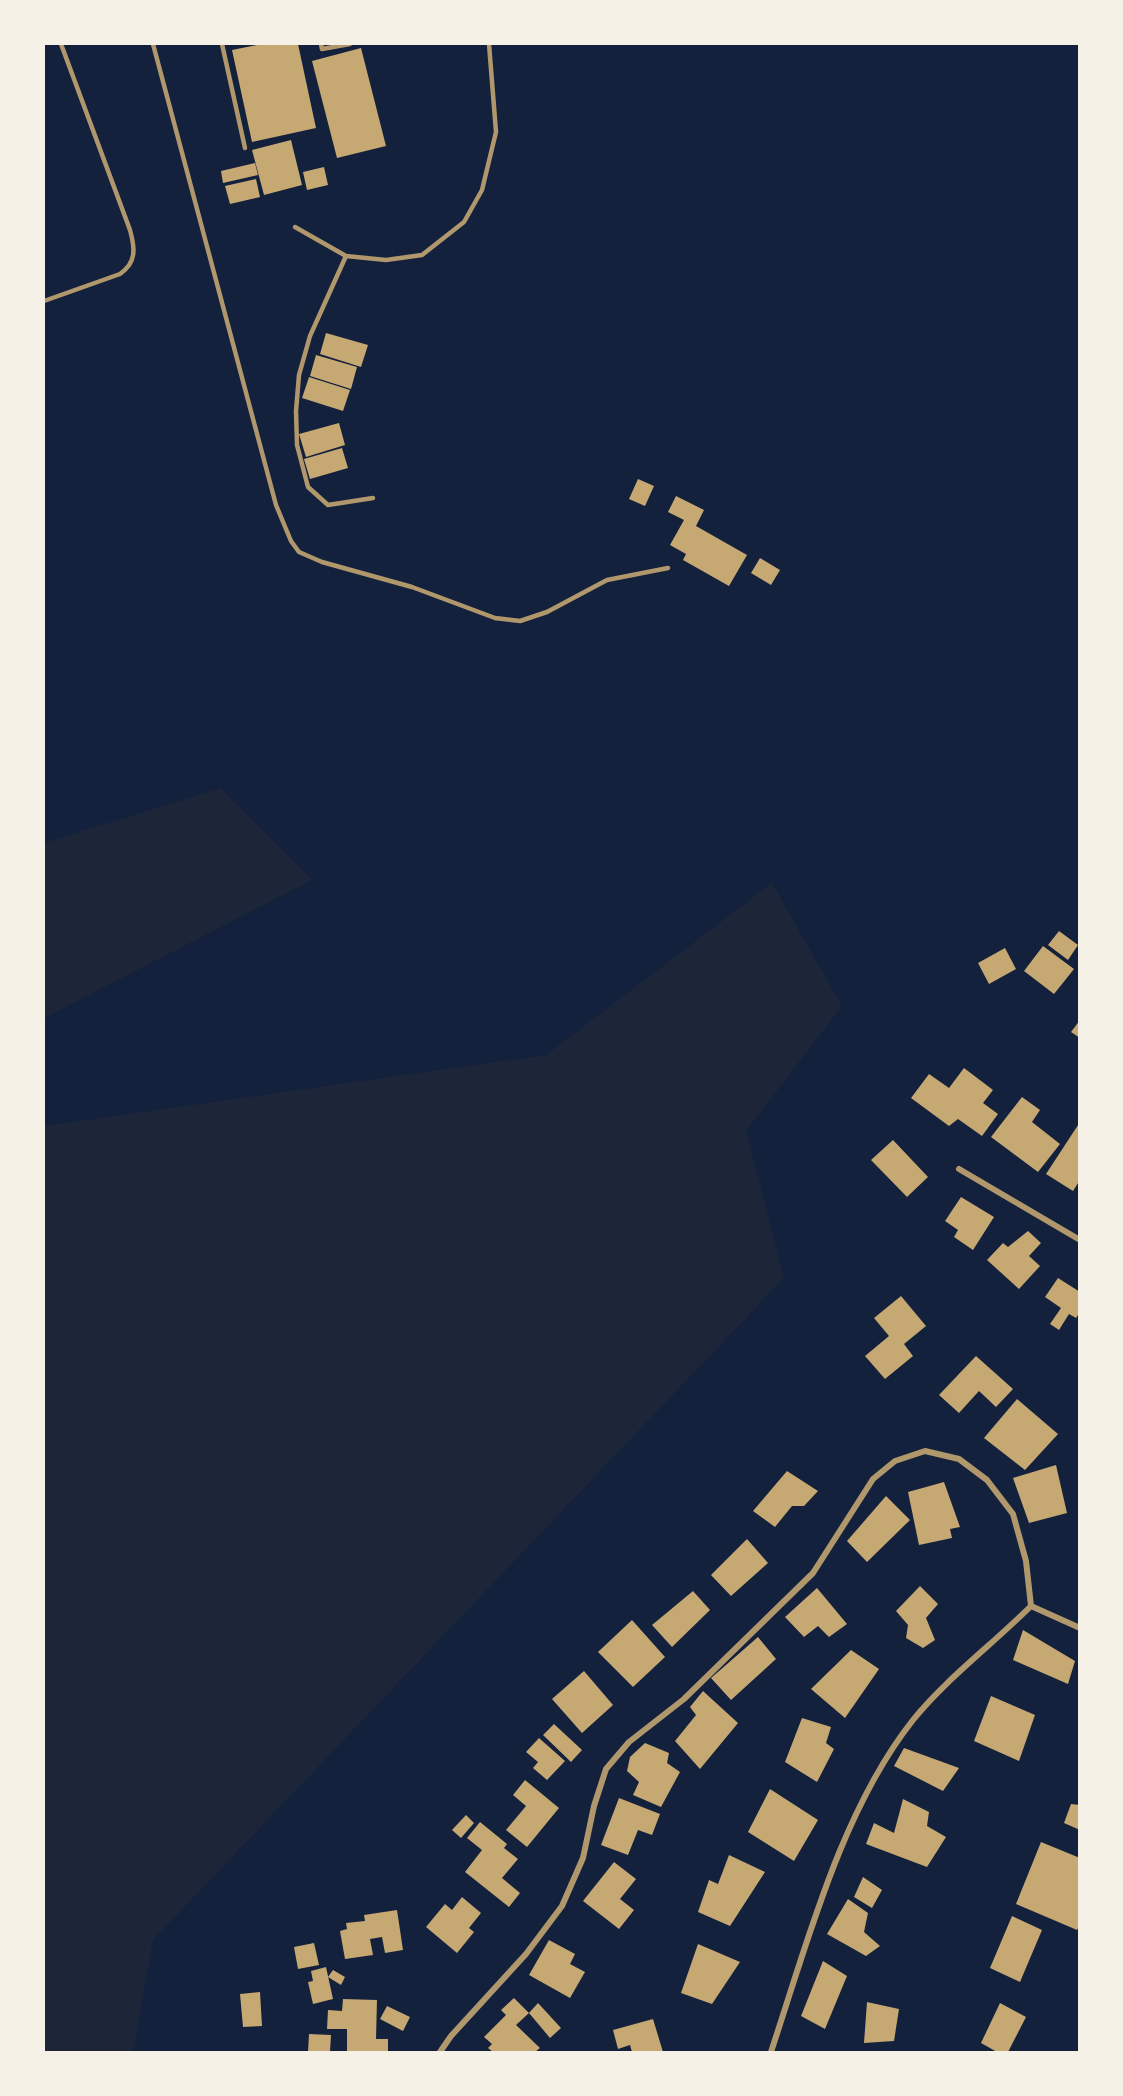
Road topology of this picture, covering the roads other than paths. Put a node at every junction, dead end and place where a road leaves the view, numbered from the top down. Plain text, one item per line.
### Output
1 (61, 44) edge
2 (153, 44) edge
3 (222, 44) edge
4 (321, 44) edge
5 (350, 44) edge
6 (489, 44) edge
7 (245, 148) dead end
8 (295, 227) dead end
9 (346, 256) junction
10 (44, 302) edge
11 (373, 498) dead end
12 (668, 568) dead end
13 (959, 1168) dead end
14 (1080, 1240) edge
15 (1031, 1606) junction
16 (1080, 1628) edge
17 (440, 2052) edge
18 (771, 2052) edge

1 - 10 lane
2 - 12 lane
3 - 7 lane
4 - 5 lane
6 - 9 lane
8 - 9 lane
9 - 11 lane
13 - 14 street
15 - 16 street
15 - 17 street
15 - 18 street

